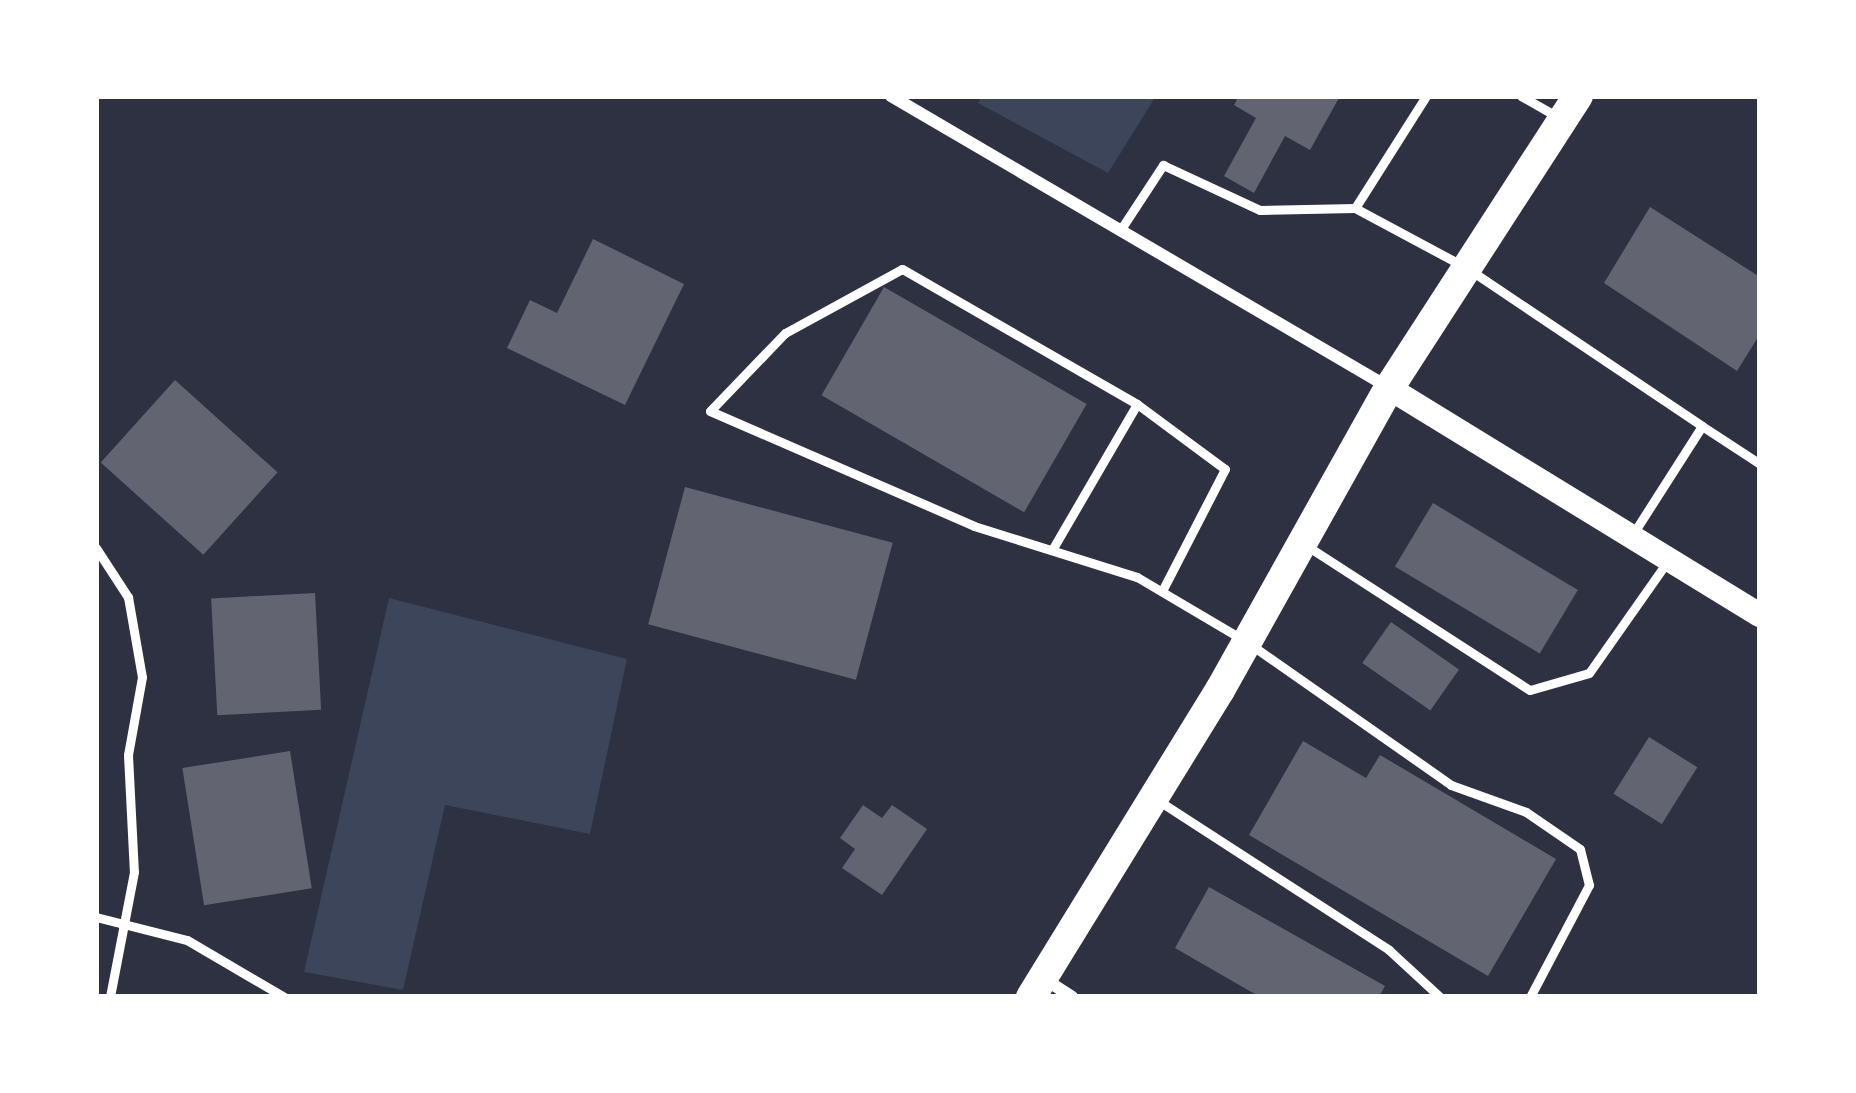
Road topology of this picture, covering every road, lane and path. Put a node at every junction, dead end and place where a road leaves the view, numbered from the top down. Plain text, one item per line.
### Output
1 (891, 96) edge
2 (1426, 96) edge
3 (1521, 96) edge
4 (1570, 108) edge
5 (1355, 208) junction
6 (1121, 229) junction
7 (1467, 268) junction
8 (1389, 388) junction
9 (1137, 404) junction
10 (1702, 426) junction
11 (1760, 464) edge
12 (1631, 536) junction
13 (1302, 543) junction
14 (96, 548) edge
15 (1052, 550) junction
16 (1670, 558) junction
17 (1162, 591) junction
18 (1760, 615) edge
19 (1247, 642) junction
20 (1154, 798) junction
21 (96, 917) edge
22 (126, 922) junction
23 (1038, 988) edge
24 (110, 997) edge
25 (284, 997) edge
26 (1072, 997) edge
27 (1440, 997) edge
28 (1530, 997) edge

1 - 6 street
2 - 5 lane
3 - 4 lane
4 - 7 main road
5 - 6 lane
5 - 7 lane
6 - 8 street
7 - 8 main road
7 - 10 lane
8 - 12 main road
8 - 13 main road
9 - 15 lane
9 - 15 lane
9 - 17 lane
10 - 11 lane
10 - 12 lane
12 - 16 main road
13 - 16 lane
13 - 19 main road
14 - 22 lane
15 - 17 lane
16 - 18 main road
17 - 19 lane
19 - 20 main road
19 - 28 lane
20 - 23 main road
20 - 27 lane
21 - 22 lane
22 - 24 lane
22 - 25 lane
23 - 26 street

